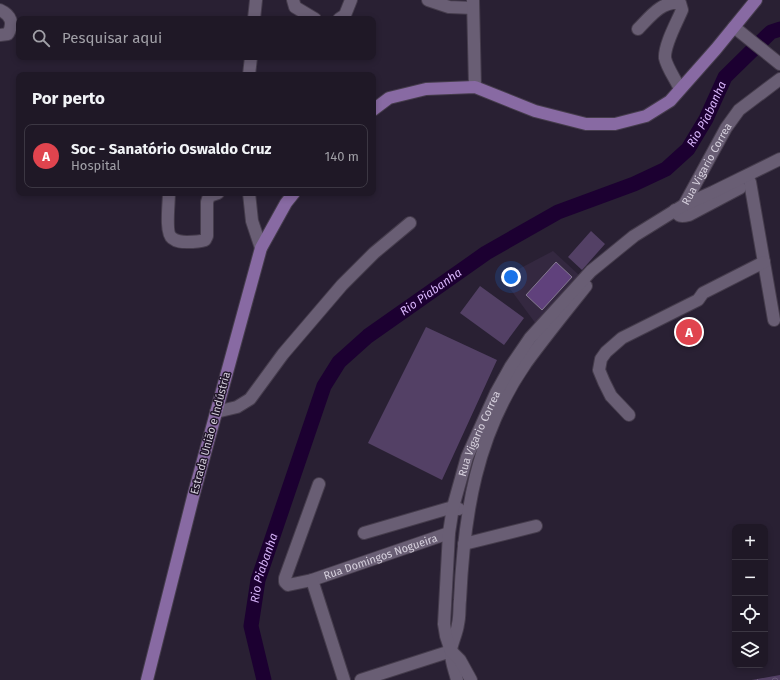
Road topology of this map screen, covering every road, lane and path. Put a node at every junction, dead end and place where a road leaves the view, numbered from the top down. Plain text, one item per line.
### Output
1 (256, 0) edge
2 (293, 0) edge
3 (351, 0) edge
4 (428, 0) edge
5 (756, 0) edge
6 (473, 4) edge
7 (0, 10) edge
8 (254, 16) edge
9 (310, 16) edge
10 (343, 16) edge
11 (734, 27) junction
12 (638, 29) dead end
13 (0, 35) edge
14 (250, 60) edge
15 (780, 64) edge
16 (249, 72) edge
17 (780, 79) edge
18 (475, 87) junction
19 (680, 89) junction
20 (376, 108) edge
21 (780, 159) edge
22 (780, 166) edge
23 (699, 177) junction
24 (750, 182) junction
25 (713, 192) junction
26 (169, 196) edge
27 (209, 196) edge
28 (249, 196) edge
29 (292, 196) edge
30 (679, 207) junction
31 (410, 223) dead end
32 (261, 248) junction
33 (764, 262) junction
34 (774, 320) dead end
35 (523, 359) junction
36 (216, 412) junction
37 (629, 415) dead end
38 (319, 484) dead end
39 (453, 507) junction
40 (468, 512) junction
41 (536, 526) dead end
42 (364, 533) dead end
43 (449, 533) junction
44 (464, 544) junction
45 (312, 580) junction
46 (451, 651) junction
47 (147, 680) edge
48 (344, 680) edge
49 (361, 680) edge
50 (458, 680) edge
51 (472, 680) edge

1 - 8 street
2 - 9 street
3 - 10 street
4 - 6 street
5 - 11 main road
6 - 18 street
7 - 13 street
11 - 15 street
11 - 19 main road
12 - 19 street
14 - 16 street
17 - 23 street, Rua Vigario Correa
18 - 19 main road
18 - 20 main road
21 - 25 street
22 - 24 street
23 - 25 street
23 - 30 street, Rua Vigario Correa
24 - 30 street
24 - 33 street
25 - 30 street
26 - 27 street
28 - 32 street
29 - 32 main road, Estrada União e Indústria
30 - 35 street, Rua Vigario Correa
31 - 36 street
32 - 36 main road, Estrada União e Indústria
33 - 34 street
33 - 37 street
35 - 39 street, Rua Vigario Correa
35 - 40 street, Rua Vigario Correa
36 - 47 main road, Estrada União e Indústria
38 - 45 street, Rua Domingos Nogueira
39 - 40 street
39 - 42 street
39 - 43 street, Rua Vigario Correa
40 - 44 street, Rua Vigario Correa
41 - 44 street
43 - 45 street, Rua Domingos Nogueira
43 - 46 street, Rua Vigario Correa
44 - 46 street, Rua Vigario Correa
45 - 48 street
46 - 49 street
46 - 50 street
46 - 51 street, Rua Vigario Correa

